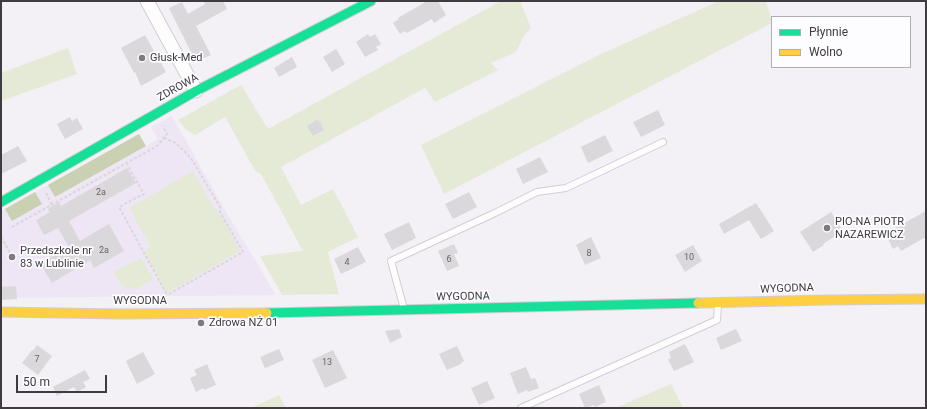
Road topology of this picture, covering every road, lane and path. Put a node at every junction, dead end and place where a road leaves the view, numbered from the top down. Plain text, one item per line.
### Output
1 (147, 1) edge
2 (371, 1) edge
3 (196, 91) junction
4 (161, 124) dead end
5 (164, 138) junction
6 (663, 142) dead end
7 (126, 163) junction
8 (42, 188) dead end
9 (1, 202) edge
10 (52, 205) junction
11 (12, 227) dead end
12 (1, 239) edge
13 (11, 255) dead end
14 (926, 299) edge
15 (718, 303) junction
16 (405, 310) junction
17 (1, 312) edge
18 (521, 408) edge

1 - 3 street
2 - 3 street, ZDROWA
3 - 9 street, ZDROWA
4 - 5 path
5 - 7 path
5 - 7 path
6 - 16 lane
7 - 10 path
8 - 10 path
10 - 11 path
12 - 13 path
14 - 15 street, WYGODNA
15 - 16 street, WYGODNA
15 - 18 lane
16 - 17 street, WYGODNA

